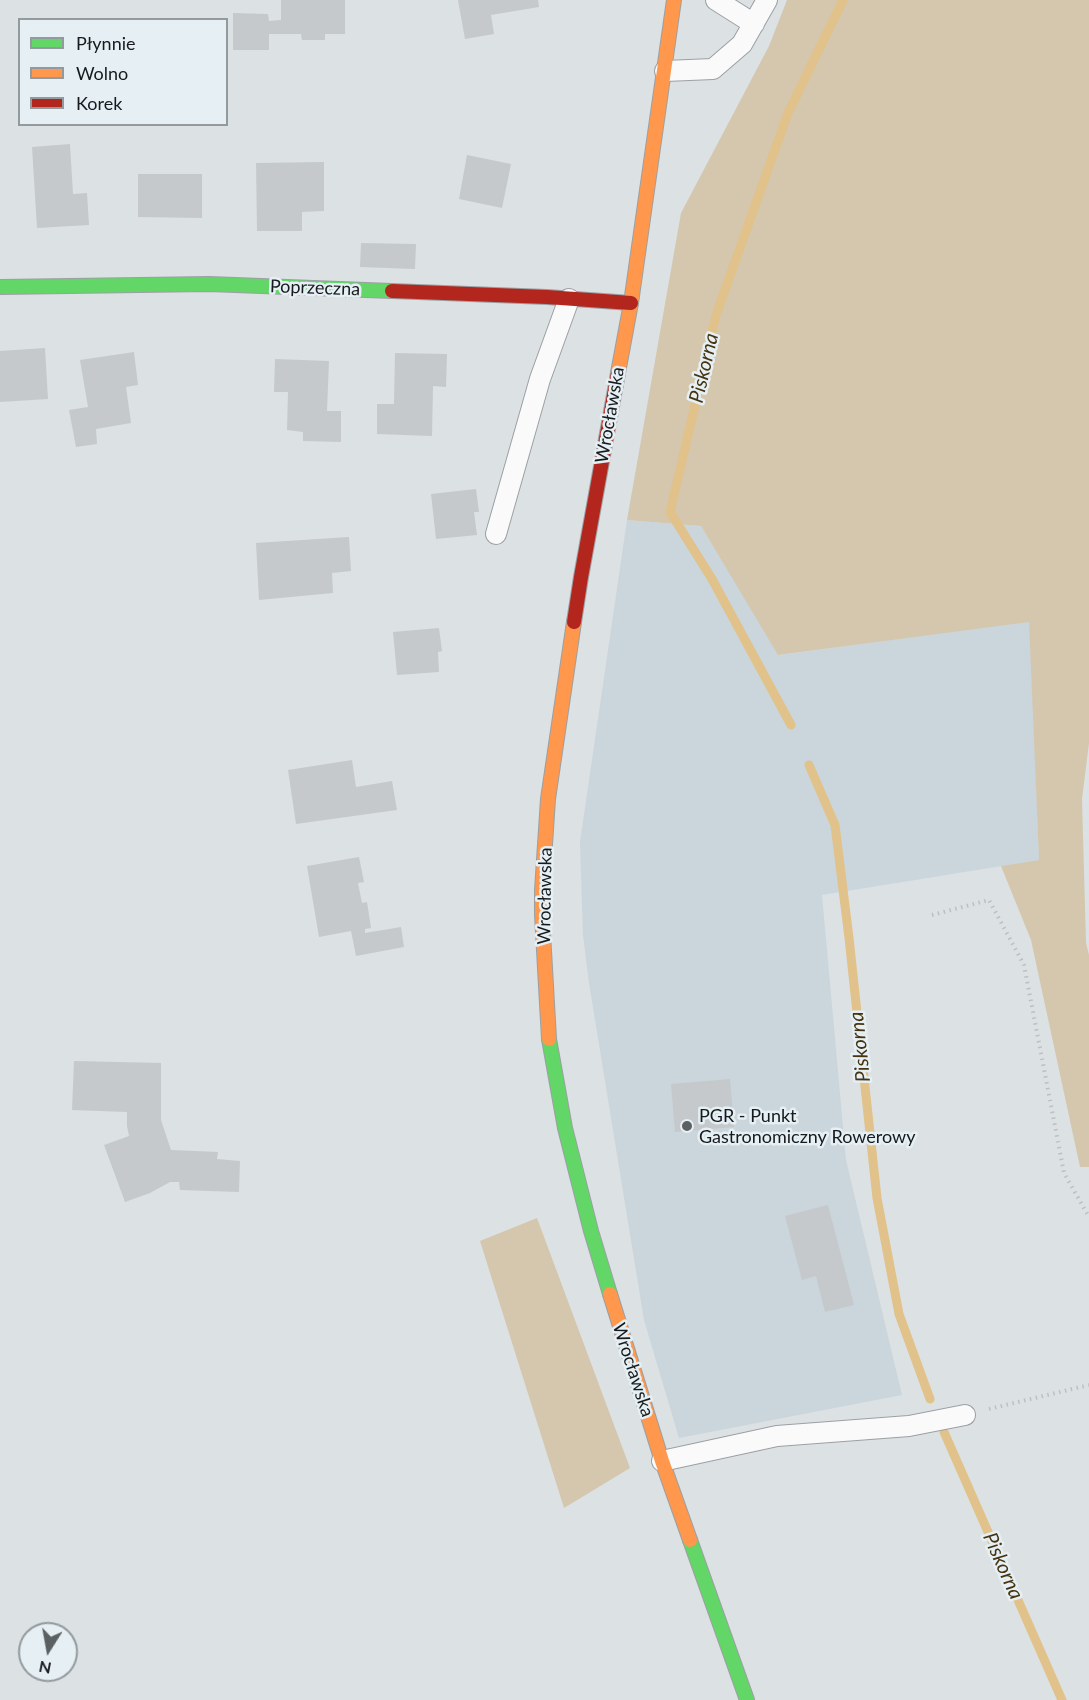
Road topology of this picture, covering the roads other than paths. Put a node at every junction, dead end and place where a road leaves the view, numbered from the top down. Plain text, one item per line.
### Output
1 (674, 0) edge
2 (716, 0) edge
3 (767, 0) edge
4 (754, 24) junction
5 (665, 71) junction
6 (0, 287) edge
7 (569, 299) junction
8 (631, 303) junction
9 (496, 534) dead end
10 (965, 1415) road end
11 (663, 1461) junction
12 (747, 1700) edge

1 - 5 main road, Wrocławska
2 - 4 lane
3 - 4 lane
4 - 5 lane
5 - 8 main road, Wrocławska
6 - 7 main road, Poprzeczna
7 - 8 main road, Poprzeczna
7 - 9 lane
8 - 11 main road, Wrocławska
10 - 11 lane
11 - 12 main road, Wrocławska

